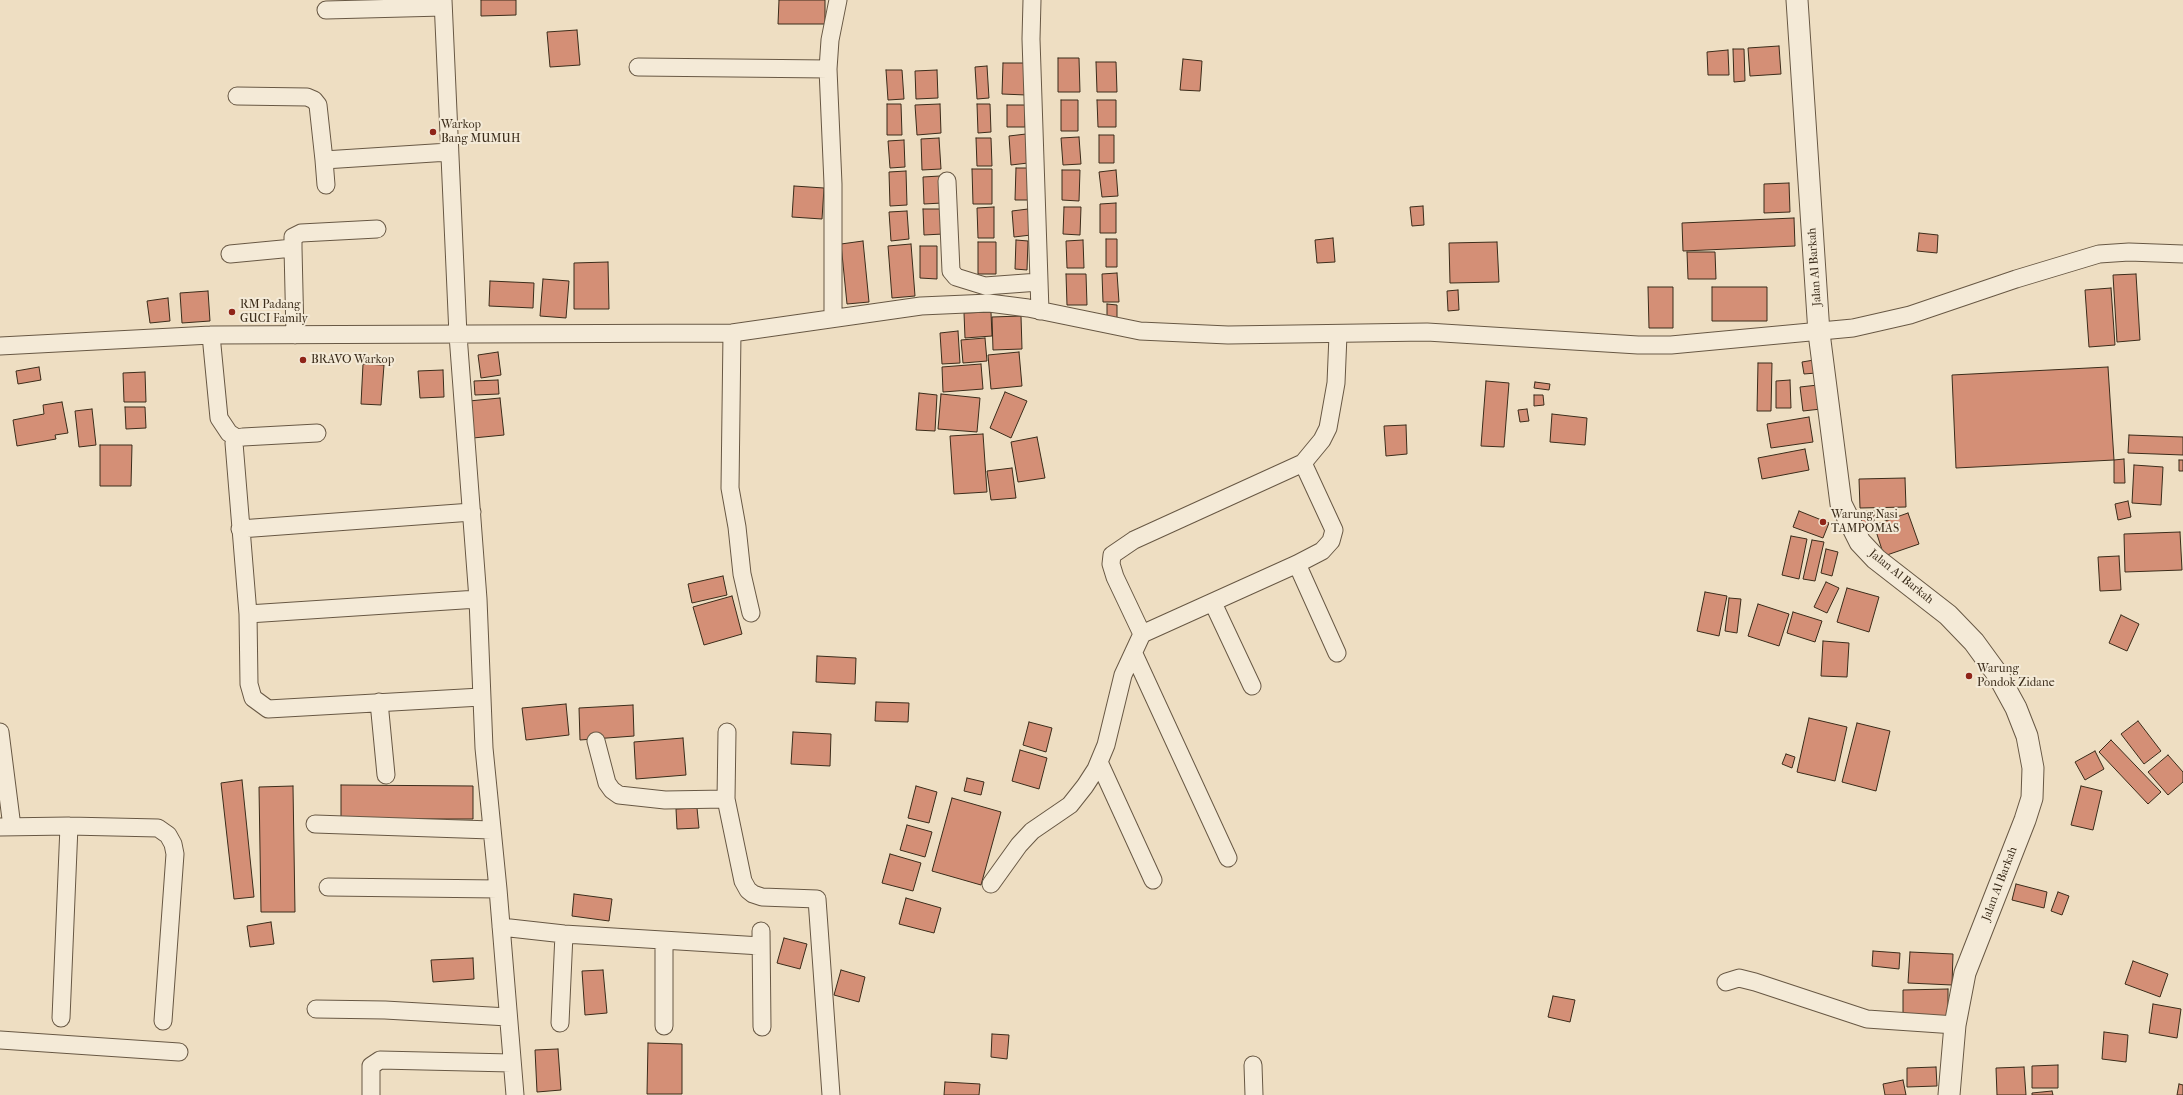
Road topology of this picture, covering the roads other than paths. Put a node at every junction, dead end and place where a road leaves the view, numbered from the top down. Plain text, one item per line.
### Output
1 (838, 0) edge
2 (1032, 0) edge
3 (1798, 0) edge
4 (443, 4) edge
5 (326, 10) dead end
6 (638, 67) dead end
7 (828, 69) junction
8 (237, 96) dead end
9 (449, 152) junction
10 (324, 160) junction
11 (947, 181) dead end
12 (326, 185) dead end
13 (377, 229) dead end
14 (293, 248) junction
15 (230, 254) dead end
16 (2183, 254) edge
17 (1039, 282) junction
18 (1040, 311) junction
19 (833, 318) junction
20 (732, 333) junction
21 (1819, 333) junction
22 (211, 335) junction
23 (295, 335) junction
24 (458, 335) junction
25 (1338, 335) junction
26 (0, 346) edge
27 (317, 433) dead end
28 (237, 438) junction
29 (1303, 463) junction
30 (472, 512) junction
31 (240, 529) junction
32 (1297, 564) junction
33 (478, 599) junction
34 (1213, 603) junction
35 (751, 613) dead end
36 (248, 614) junction
37 (1142, 634) junction
38 (1337, 653) dead end
39 (1134, 654) junction
40 (1252, 686) dead end
41 (481, 697) junction
42 (379, 702) junction
43 (0, 732) edge
44 (727, 732) dead end
45 (596, 741) dead end
46 (1099, 762) junction
47 (386, 775) dead end
48 (726, 799) junction
49 (316, 824) dead end
50 (69, 826) junction
51 (6, 827) edge
52 (491, 830) junction
53 (1228, 858) dead end
54 (1153, 880) dead end
55 (991, 884) dead end
56 (328, 887) dead end
57 (498, 889) junction
58 (502, 927) junction
59 (564, 934) junction
60 (664, 941) junction
61 (1726, 982) dead end
62 (316, 1009) dead end
63 (508, 1017) junction
64 (61, 1018) dead end
65 (163, 1021) dead end
66 (560, 1023) dead end
67 (1955, 1025) junction
68 (664, 1026) dead end
69 (762, 1027) dead end
70 (0, 1040) edge
71 (179, 1052) dead end
72 (511, 1063) junction
73 (1252, 1064) dead end
74 (371, 1095) edge
75 (515, 1095) edge
76 (831, 1095) edge
77 (1254, 1095) edge
78 (1949, 1095) edge

1 - 7 street
2 - 17 street
3 - 21 street, Jalan Al Barkah
4 - 5 street
4 - 9 street
6 - 7 street
7 - 19 street
8 - 10 street
9 - 10 street
9 - 24 street
10 - 12 street
11 - 17 street
13 - 14 street
14 - 15 street
14 - 23 street
16 - 21 street
17 - 18 street
18 - 19 street
18 - 25 street
19 - 20 street
20 - 24 street
20 - 35 street
21 - 25 street
21 - 67 street, Jalan Al Barkah
22 - 23 street
22 - 26 street
22 - 28 street
23 - 24 street
24 - 30 street
25 - 29 street
27 - 28 street
28 - 31 street
29 - 32 street
29 - 37 street
30 - 31 street
30 - 33 street
31 - 36 street
32 - 34 street
32 - 38 street
33 - 36 street
33 - 41 street
34 - 37 street
34 - 40 street
36 - 42 street
37 - 39 street
39 - 46 street
39 - 53 street
41 - 42 street
41 - 52 street
42 - 47 street
43 - 51 street
44 - 48 street
45 - 48 street
46 - 54 street
46 - 55 street
48 - 76 street
49 - 52 street
50 - 51 street
50 - 64 street
50 - 65 street
52 - 57 street
56 - 57 street
57 - 58 street
58 - 59 street
58 - 63 street
59 - 60 street
59 - 66 street
60 - 68 street
60 - 69 street
61 - 67 street
62 - 63 street
63 - 72 street
67 - 78 street, Jalan Al Barkah
70 - 71 street
72 - 74 street
72 - 75 street
73 - 77 street

